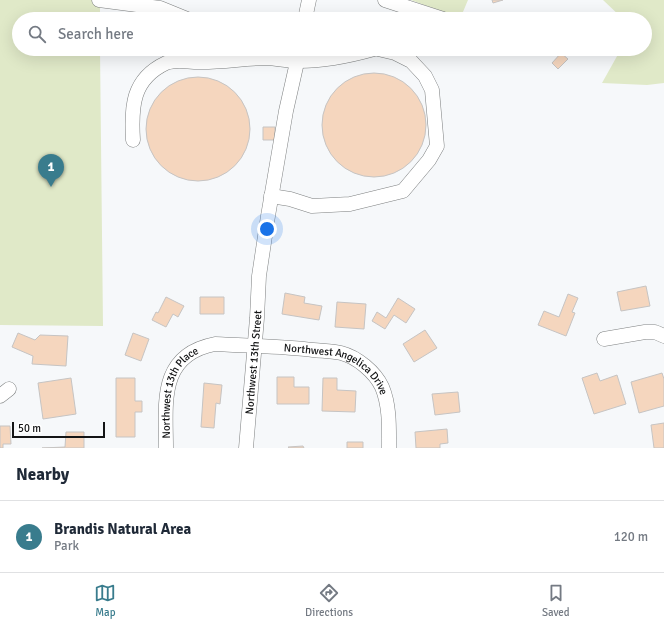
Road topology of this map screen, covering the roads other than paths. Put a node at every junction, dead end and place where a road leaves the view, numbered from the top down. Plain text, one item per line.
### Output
1 (99, 0) edge
2 (385, 0) edge
3 (170, 12) edge
4 (421, 12) edge
5 (222, 56) edge
6 (240, 56) edge
7 (289, 56) edge
8 (299, 56) edge
9 (322, 56) edge
10 (350, 56) edge
11 (402, 56) edge
12 (133, 140) dead end
13 (271, 196) junction
14 (664, 336) edge
15 (604, 339) dead end
16 (255, 346) junction
17 (166, 448) edge
18 (246, 448) edge
19 (390, 448) edge

1 - 3 street
2 - 4 street
5 - 12 street
6 - 7 street
8 - 13 street, Northwest 13th Street
9 - 10 street
11 - 13 street
13 - 16 street, Northwest 13th Street
14 - 15 street
16 - 17 street, Northwest 13th Place
16 - 18 street, Northwest 13th Street
16 - 19 street, Northwest Angelica Drive

